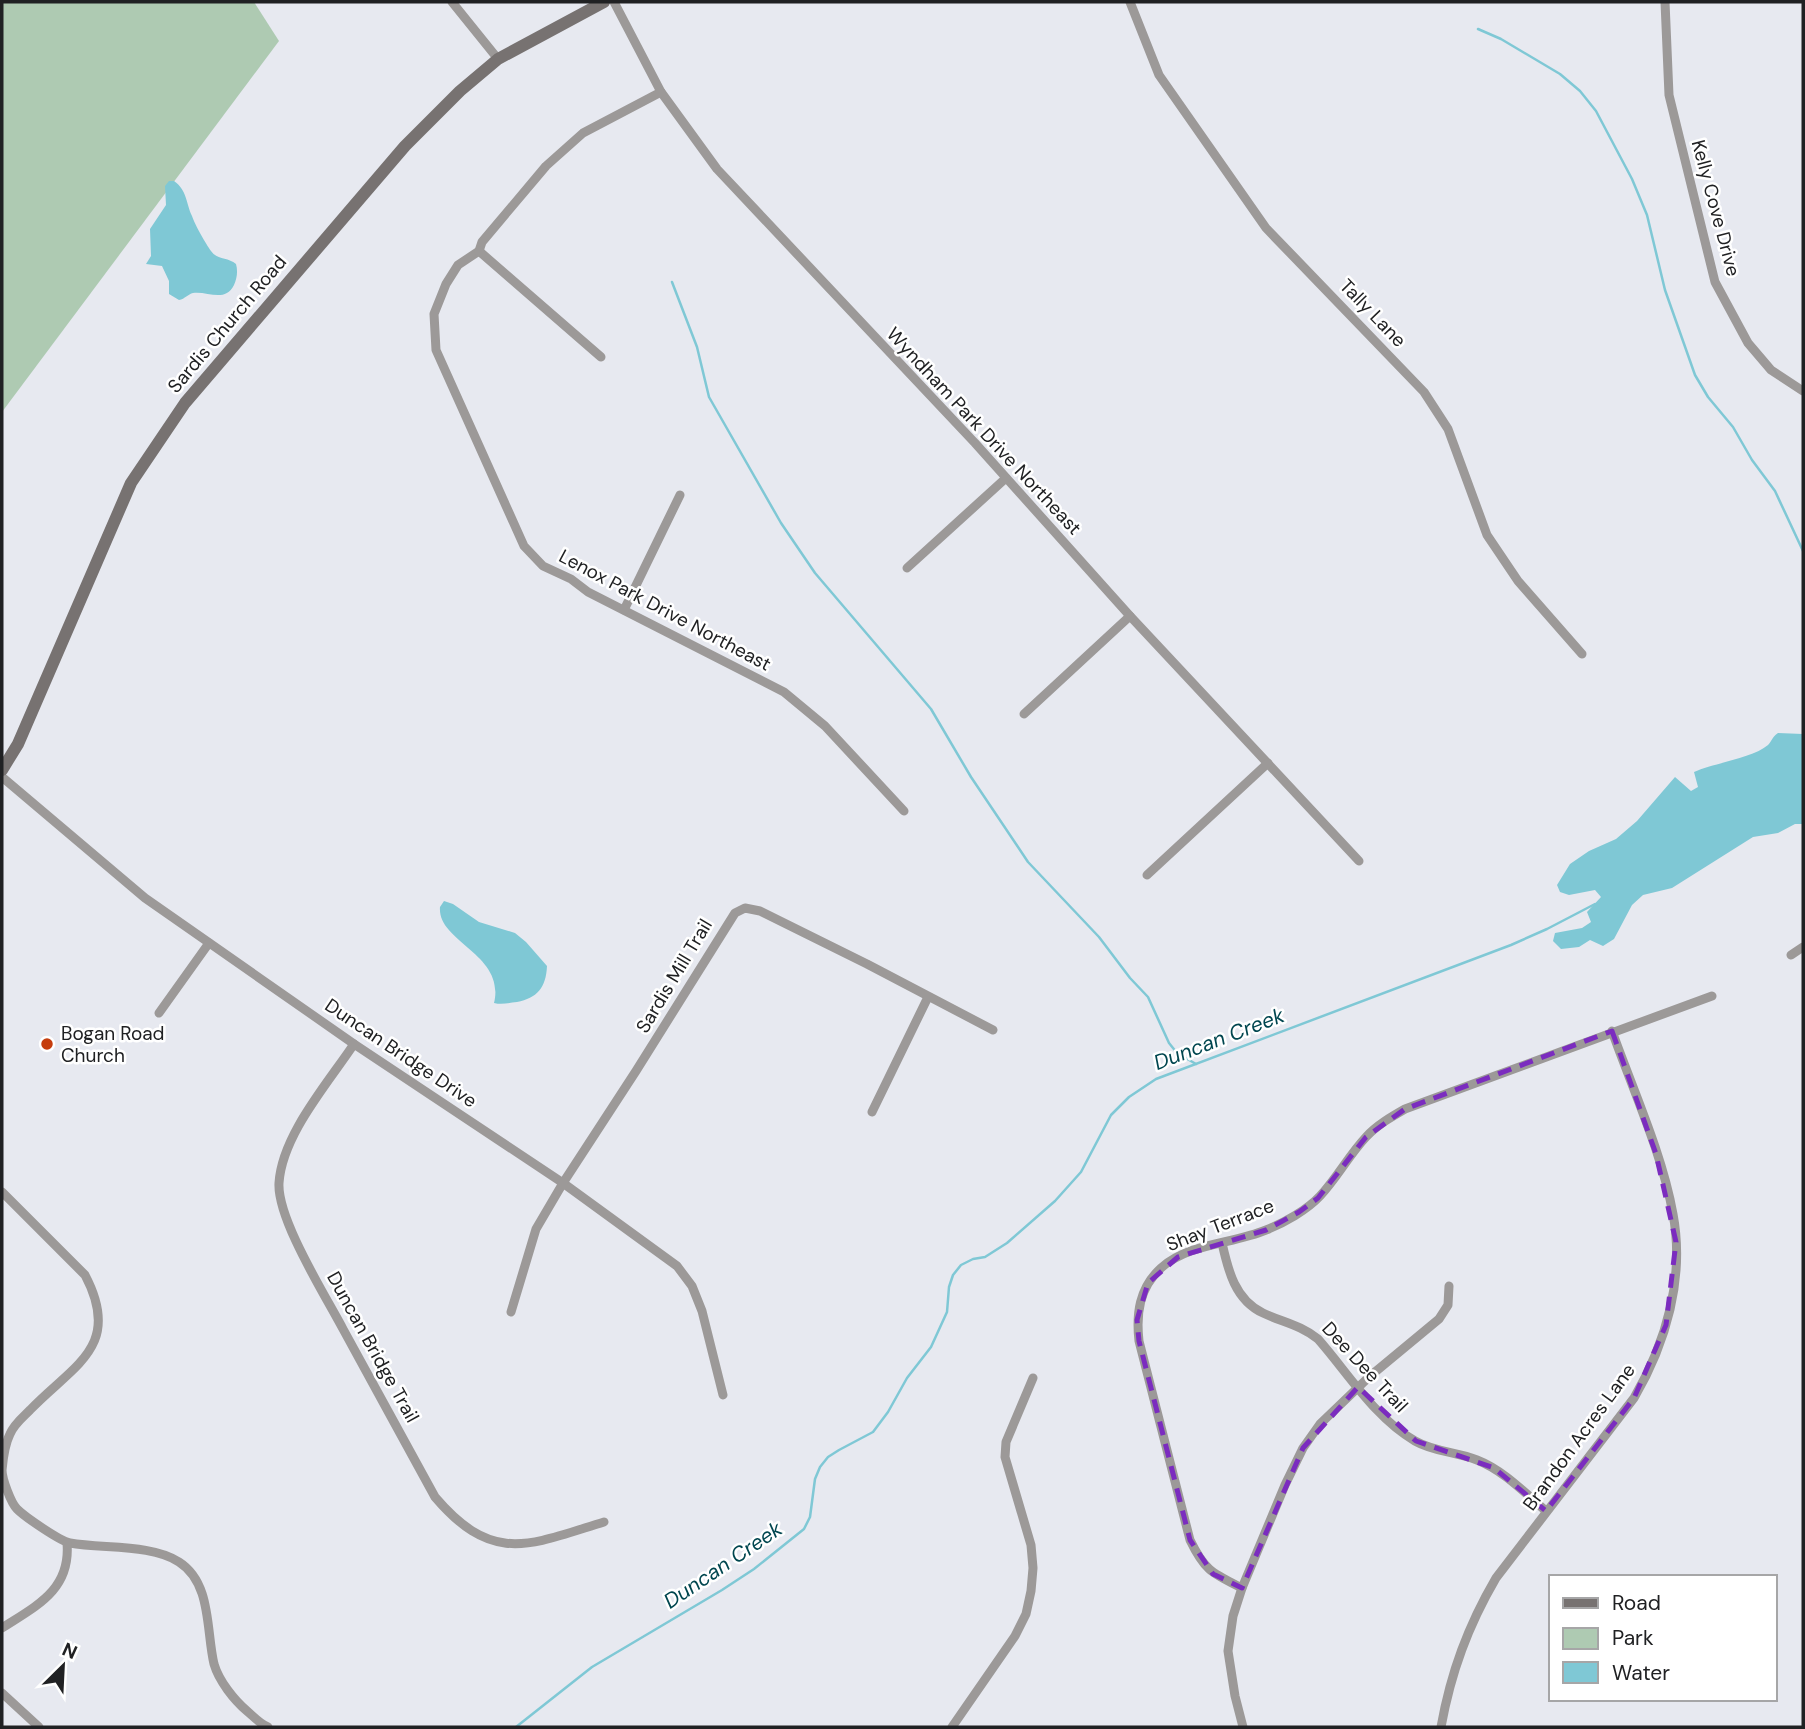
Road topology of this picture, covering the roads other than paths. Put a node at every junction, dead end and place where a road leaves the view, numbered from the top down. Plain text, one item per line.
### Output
1 (452, 2) edge
2 (604, 2) edge
3 (614, 2) edge
4 (1130, 2) edge
5 (1665, 2) edge
6 (498, 60) junction
7 (661, 92) junction
8 (479, 251) junction
9 (601, 357) dead end
10 (1803, 391) edge
11 (1006, 478) junction
12 (680, 495) dead end
13 (907, 568) dead end
14 (624, 610) junction
15 (1130, 616) junction
16 (1582, 654) dead end
17 (1024, 714) dead end
18 (1268, 763) junction
19 (2, 770) edge
20 (2, 777) edge
21 (904, 811) dead end
22 (1359, 861) dead end
23 (1147, 875) dead end
24 (209, 943) junction
25 (1803, 947) edge
26 (1791, 955) dead end
27 (1712, 996) dead end
28 (928, 997) junction
29 (159, 1013) dead end
30 (993, 1030) dead end
31 (1612, 1031) junction
32 (354, 1044) junction
33 (872, 1112) dead end
34 (563, 1183) junction
35 (2, 1192) edge
36 (1222, 1243) junction
37 (1450, 1286) dead end
38 (511, 1312) dead end
39 (1033, 1378) dead end
40 (1358, 1387) junction
41 (723, 1395) dead end
42 (1546, 1511) junction
43 (604, 1522) dead end
44 (67, 1543) junction
45 (1242, 1588) junction
46 (2, 1628) edge
47 (2, 1693) edge
48 (959, 1725) edge
49 (39, 1727) edge
50 (268, 1727) edge
51 (1243, 1727) edge
52 (1441, 1727) edge

1 - 6 street
2 - 6 street, Sardis Church Road
3 - 7 street, Wyndham Park Drive Northeast
4 - 16 street, Tally Lane
5 - 10 street, Kelly Cove Drive
6 - 19 street, Sardis Church Road
7 - 8 street, Lenox Park Drive Northeast
7 - 11 street, Wyndham Park Drive Northeast
8 - 9 street
8 - 14 street, Lenox Park Drive Northeast
11 - 13 street
11 - 15 street, Wyndham Park Drive Northeast
12 - 14 street
14 - 21 street, Lenox Park Drive Northeast
15 - 17 street
15 - 18 street, Wyndham Park Drive Northeast
18 - 22 street, Wyndham Park Drive Northeast
18 - 23 street
20 - 24 street, Duncan Bridge Drive
24 - 29 street
24 - 32 street, Duncan Bridge Drive
25 - 26 street
27 - 31 street, Shay Terrace
28 - 30 street, Sardis Mill Trail
28 - 33 street
28 - 34 street, Sardis Mill Trail
31 - 36 street, Shay Terrace
31 - 42 street, Brandon Acres Lane
32 - 34 street, Duncan Bridge Drive
32 - 43 street, Duncan Bridge Trail
34 - 38 street, Sardis Mill Trail
34 - 41 street, Duncan Bridge Drive
35 - 44 street
36 - 40 street, Dee Dee Trail
36 - 45 street, Shay Terrace
37 - 40 street
39 - 48 street
40 - 42 street, Dee Dee Trail
40 - 45 street
42 - 52 street, Brandon Acres Lane
44 - 46 street
44 - 50 street
45 - 51 street
47 - 49 street

